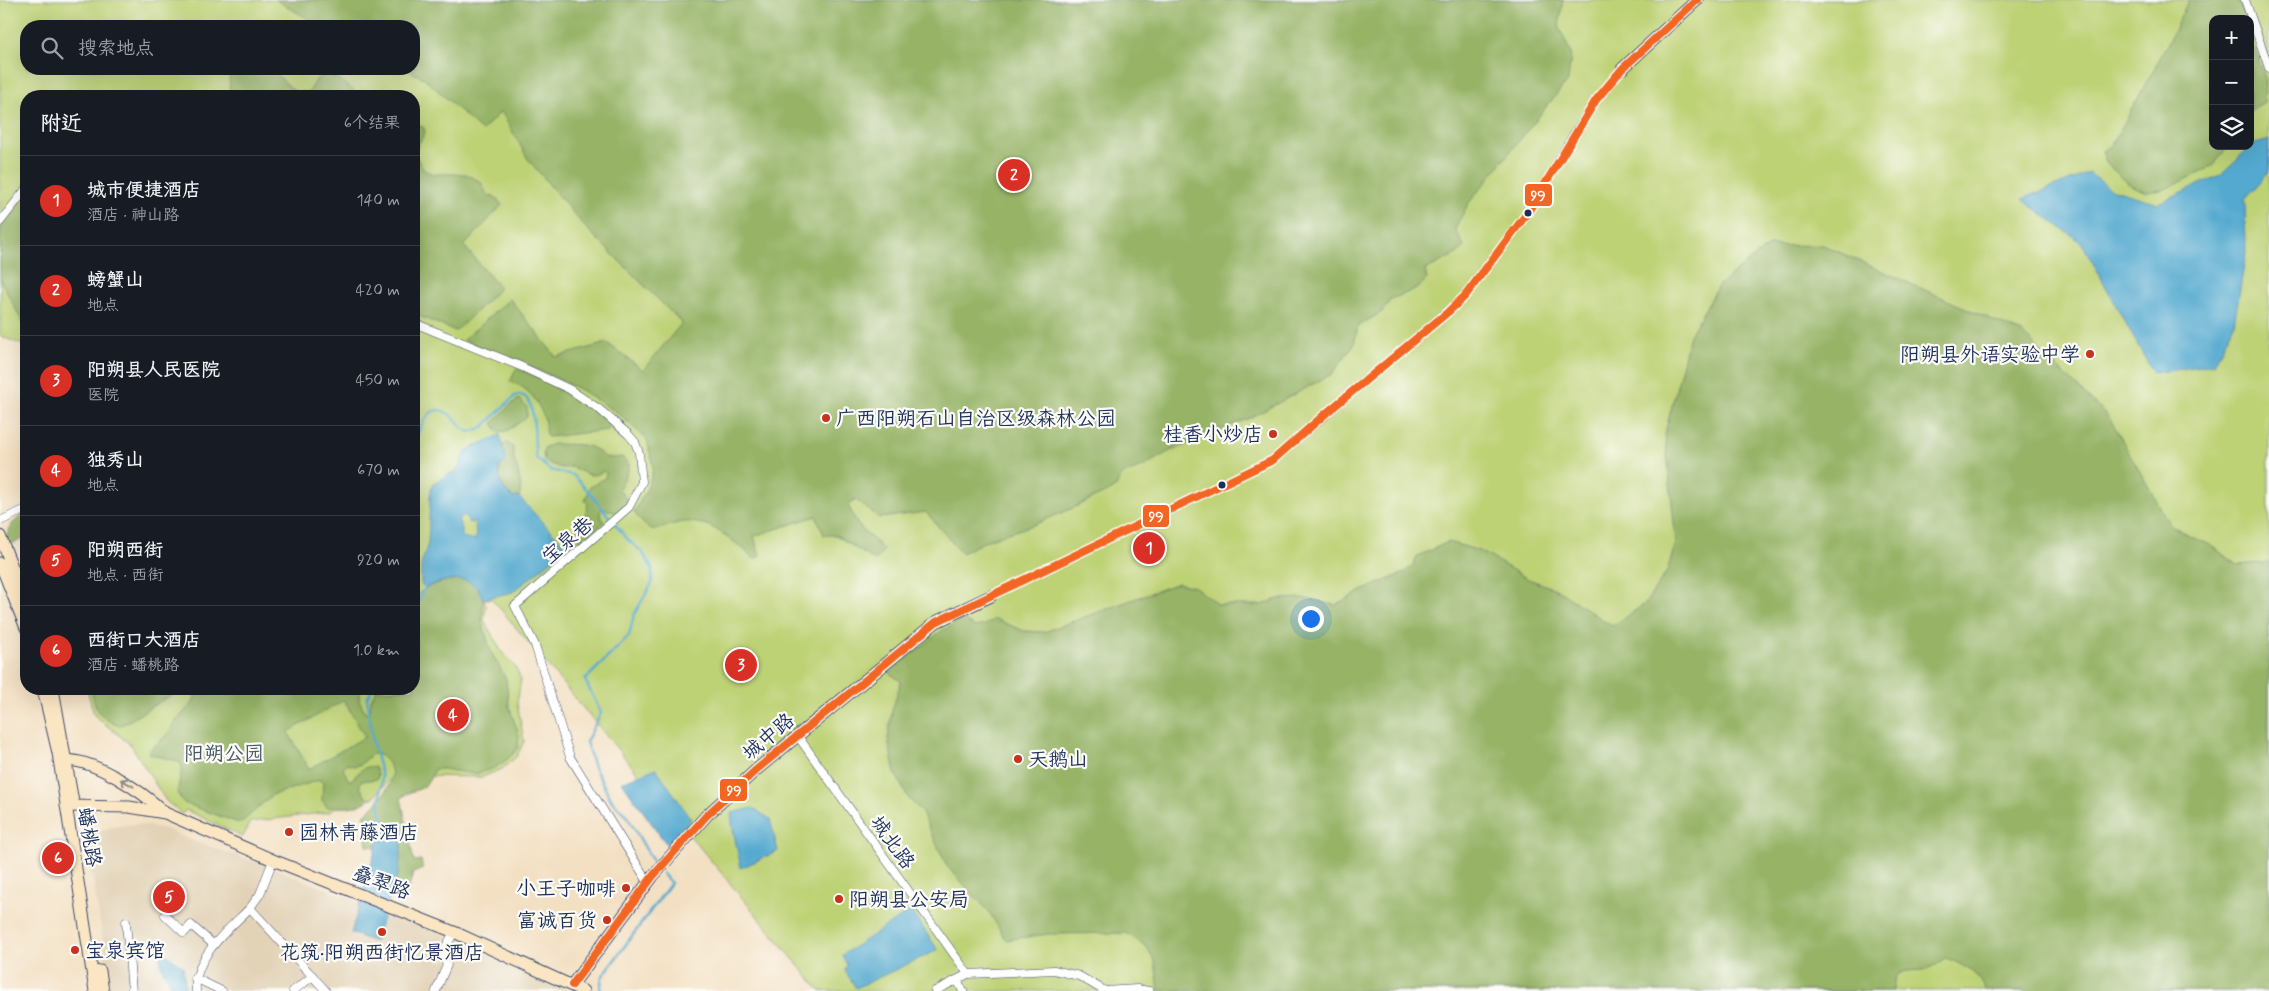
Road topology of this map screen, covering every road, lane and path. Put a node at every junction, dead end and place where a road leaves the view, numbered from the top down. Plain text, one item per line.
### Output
1 (1697, 0) edge
2 (2245, 0) edge
3 (2269, 68) edge
4 (1622, 69) joint
5 (20, 197) edge
6 (0, 222) edge
7 (420, 325) edge
8 (20, 512) edge
9 (0, 521) edge
10 (0, 536) edge
11 (0, 563) edge
12 (20, 587) edge
13 (991, 596) joint
14 (20, 613) edge
15 (46, 695) edge
16 (54, 695) edge
17 (797, 735) junction
18 (63, 761) junction
19 (70, 806) junction
20 (165, 813) junction
21 (273, 860) junction
22 (650, 879) junction
23 (250, 908) junction
24 (165, 915) dead end
25 (126, 922) dead end
26 (454, 932) junction
27 (214, 946) junction
28 (968, 974) junction
29 (313, 976) junction
30 (195, 978) junction
31 (957, 980) junction
32 (570, 988) edge
33 (937, 990) edge
34 (95, 991) edge
35 (103, 991) edge
36 (132, 991) edge
37 (196, 991) edge
38 (222, 991) edge
39 (293, 991) edge
40 (326, 991) edge
41 (436, 991) edge
42 (583, 991) edge
43 (962, 991) edge
44 (1104, 991) edge
45 (1149, 991) edge

1 - 4 street
2 - 3 street
4 - 13 street
5 - 6 street
7 - 22 street, 宝泉巷
8 - 9 street
10 - 12 street
11 - 14 street
13 - 17 street, 城中路
15 - 18 street, 蟠桃路
16 - 18 street, 蟠桃路
17 - 22 street, 城中路
17 - 28 street, 城北路
18 - 19 street, 蟠桃路
20 -> 18 street
19 - 20 street
19 - 34 street, 蟠桃路
19 - 35 street, 蟠桃路
20 - 21 street, 叠翠路
21 - 23 street
21 - 26 street, 叠翠路
22 - 32 street, 城中路
23 - 27 street
23 - 29 street
24 - 27 street
25 - 36 street
26 - 32 street, 叠翠路
26 - 41 street
27 - 30 street
28 - 31 street
28 - 44 street
29 - 39 street
29 - 40 street
30 - 37 street
30 - 38 street
31 - 33 street
31 - 43 street
32 - 42 street, 叠翠路
44 - 45 street

